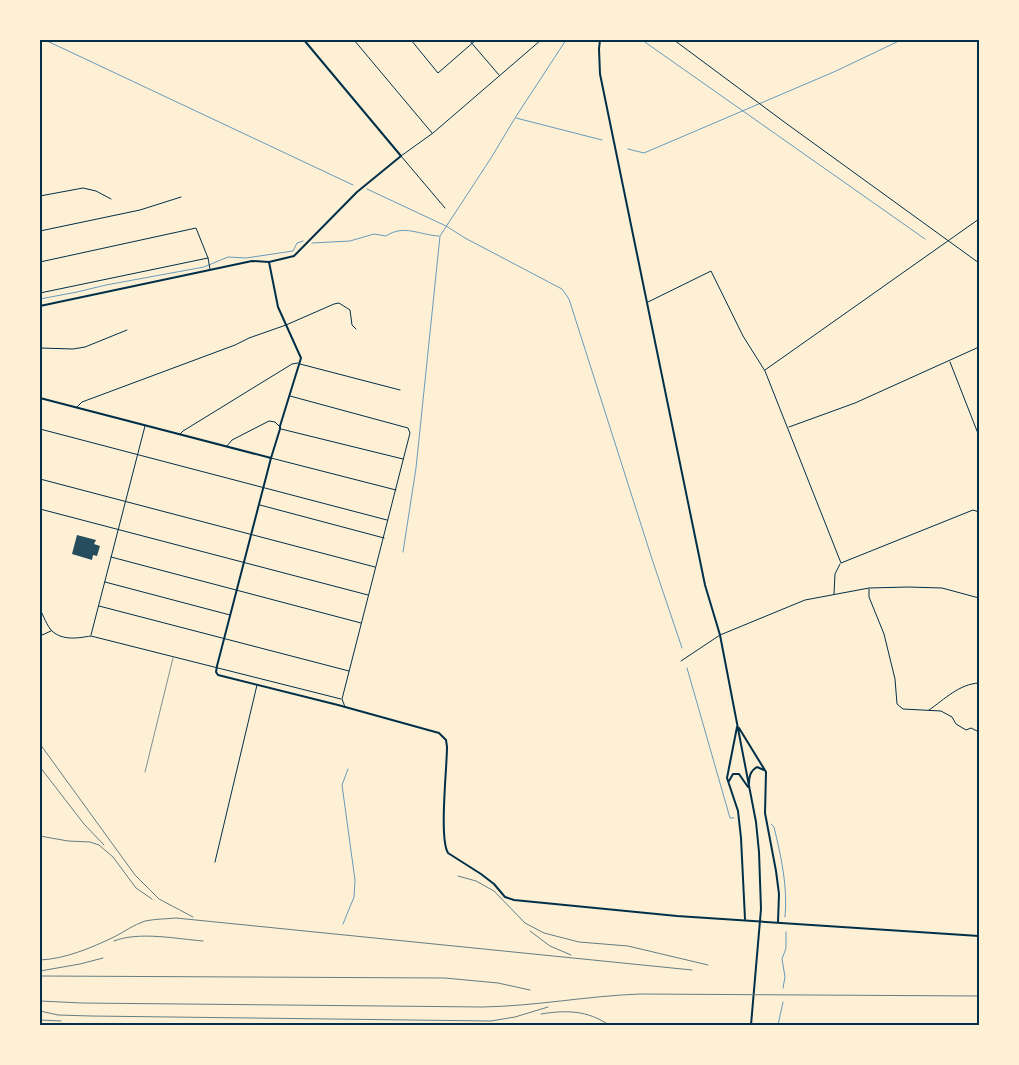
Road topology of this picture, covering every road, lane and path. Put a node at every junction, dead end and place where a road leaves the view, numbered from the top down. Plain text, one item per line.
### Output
1 (304, 40) edge
2 (354, 40) edge
3 (411, 40) edge
4 (469, 40) edge
5 (476, 40) edge
6 (541, 40) edge
7 (600, 40) edge
8 (674, 40) edge
9 (472, 44) junction
10 (499, 76) junction
11 (433, 133) junction
12 (402, 156) junction
13 (40, 196) edge
14 (181, 197) dead end
15 (111, 199) dead end
16 (445, 208) dead end
17 (979, 219) edge
18 (40, 231) edge
19 (949, 242) junction
20 (208, 259) junction
21 (40, 262) edge
22 (269, 262) junction
23 (979, 264) edge
24 (210, 270) junction
25 (40, 293) edge
26 (647, 302) junction
27 (40, 306) edge
28 (286, 325) junction
29 (356, 329) dead end
30 (127, 330) dead end
31 (979, 347) edge
32 (40, 348) edge
33 (949, 362) junction
34 (299, 363) junction
35 (765, 371) junction
36 (400, 390) dead end
37 (289, 396) junction
38 (40, 398) edge
39 (77, 408) junction
40 (145, 426) junction
41 (280, 428) junction
42 (788, 428) junction
43 (40, 429) edge
44 (180, 435) junction
45 (979, 436) edge
46 (227, 447) junction
47 (138, 454) junction
48 (271, 458) junction
49 (404, 459) junction
50 (40, 479) edge
51 (264, 488) junction
52 (396, 490) junction
53 (126, 502) junction
54 (259, 505) junction
55 (40, 508) edge
56 (979, 512) edge
57 (388, 520) junction
58 (118, 529) junction
59 (251, 535) junction
60 (384, 538) junction
61 (111, 557) junction
62 (244, 563) junction
63 (841, 563) junction
64 (376, 568) junction
65 (105, 582) junction
66 (869, 588) junction
67 (237, 590) junction
68 (369, 595) junction
69 (834, 595) junction
70 (979, 598) edge
71 (99, 606) junction
72 (40, 609) edge
73 (230, 615) junction
74 (362, 623) junction
75 (52, 630) junction
76 (720, 635) junction
77 (40, 636) edge
78 (91, 636) junction
79 (224, 639) junction
80 (174, 657) junction
81 (681, 661) dead end
82 (217, 666) junction
83 (349, 671) junction
84 (979, 683) edge
85 (257, 686) junction
86 (342, 699) junction
87 (346, 708) junction
88 (928, 711) junction
89 (737, 726) junction
90 (979, 732) edge
91 (145, 772) dead end
92 (766, 772) junction
93 (728, 784) junction
94 (748, 788) junction
95 (215, 862) dead end
96 (745, 919) junction
97 (778, 922) junction
98 (979, 936) edge
99 (751, 1025) edge

1 - 12 street
2 - 11 street
3 - 9 street
4 - 9 street
5 - 9 street
6 - 10 street
7 - 26 street
8 - 19 street
9 - 10 street
10 - 11 street
11 - 12 street
12 - 16 street
12 - 22 street
13 - 15 street
14 - 18 street
17 - 19 street
19 - 23 street
19 - 35 street
20 - 21 street
20 - 24 street
20 - 25 street
22 - 24 street
22 - 28 street
24 - 27 street
26 - 35 street
26 - 76 street
28 - 29 street
28 - 34 street
28 - 39 street
30 - 32 street
31 - 33 street
33 - 42 street
33 - 45 street
34 - 36 street
34 - 37 street
34 - 44 street
35 - 42 street
37 - 41 street
37 - 49 street
38 - 39 street
39 - 40 street
40 - 44 street
40 - 47 street
41 - 46 street
41 - 48 street
41 - 49 street
42 - 63 street
43 - 47 street
44 - 46 street
46 - 48 street
47 - 51 street
47 - 53 street
48 - 51 street
48 - 52 street
49 - 52 street
50 - 53 street
51 - 54 street
51 - 57 street
52 - 57 street
53 - 58 street
53 - 59 street
54 - 59 street
54 - 60 street
55 - 58 street
56 - 63 street
57 - 60 street
58 - 61 street
58 - 62 street
59 - 62 street
59 - 64 street
60 - 64 street
61 - 65 street
61 - 67 street
62 - 67 street
62 - 68 street
63 - 69 street
64 - 68 street
65 - 71 street
65 - 73 street
66 - 69 street
66 - 70 street
66 - 88 street
67 - 73 street
67 - 74 street
68 - 74 street
69 - 76 street
71 - 78 street
71 - 79 street
72 - 75 street
73 - 79 street
74 - 83 street
75 - 77 street
75 - 78 street
76 - 81 street
76 - 89 street
78 - 80 street
79 - 82 street
79 - 83 street
80 - 82 street
80 - 91 lane
82 - 85 street
82 - 86 street
83 - 86 street
84 - 88 street
85 - 87 street
85 - 95 street
86 - 87 street
87 - 96 street
88 - 90 street
89 - 92 street
89 - 93 street
89 - 94 street
92 - 94 street
92 - 97 street
93 - 94 street
93 - 96 street
94 - 99 street
96 - 97 street
97 - 98 street

